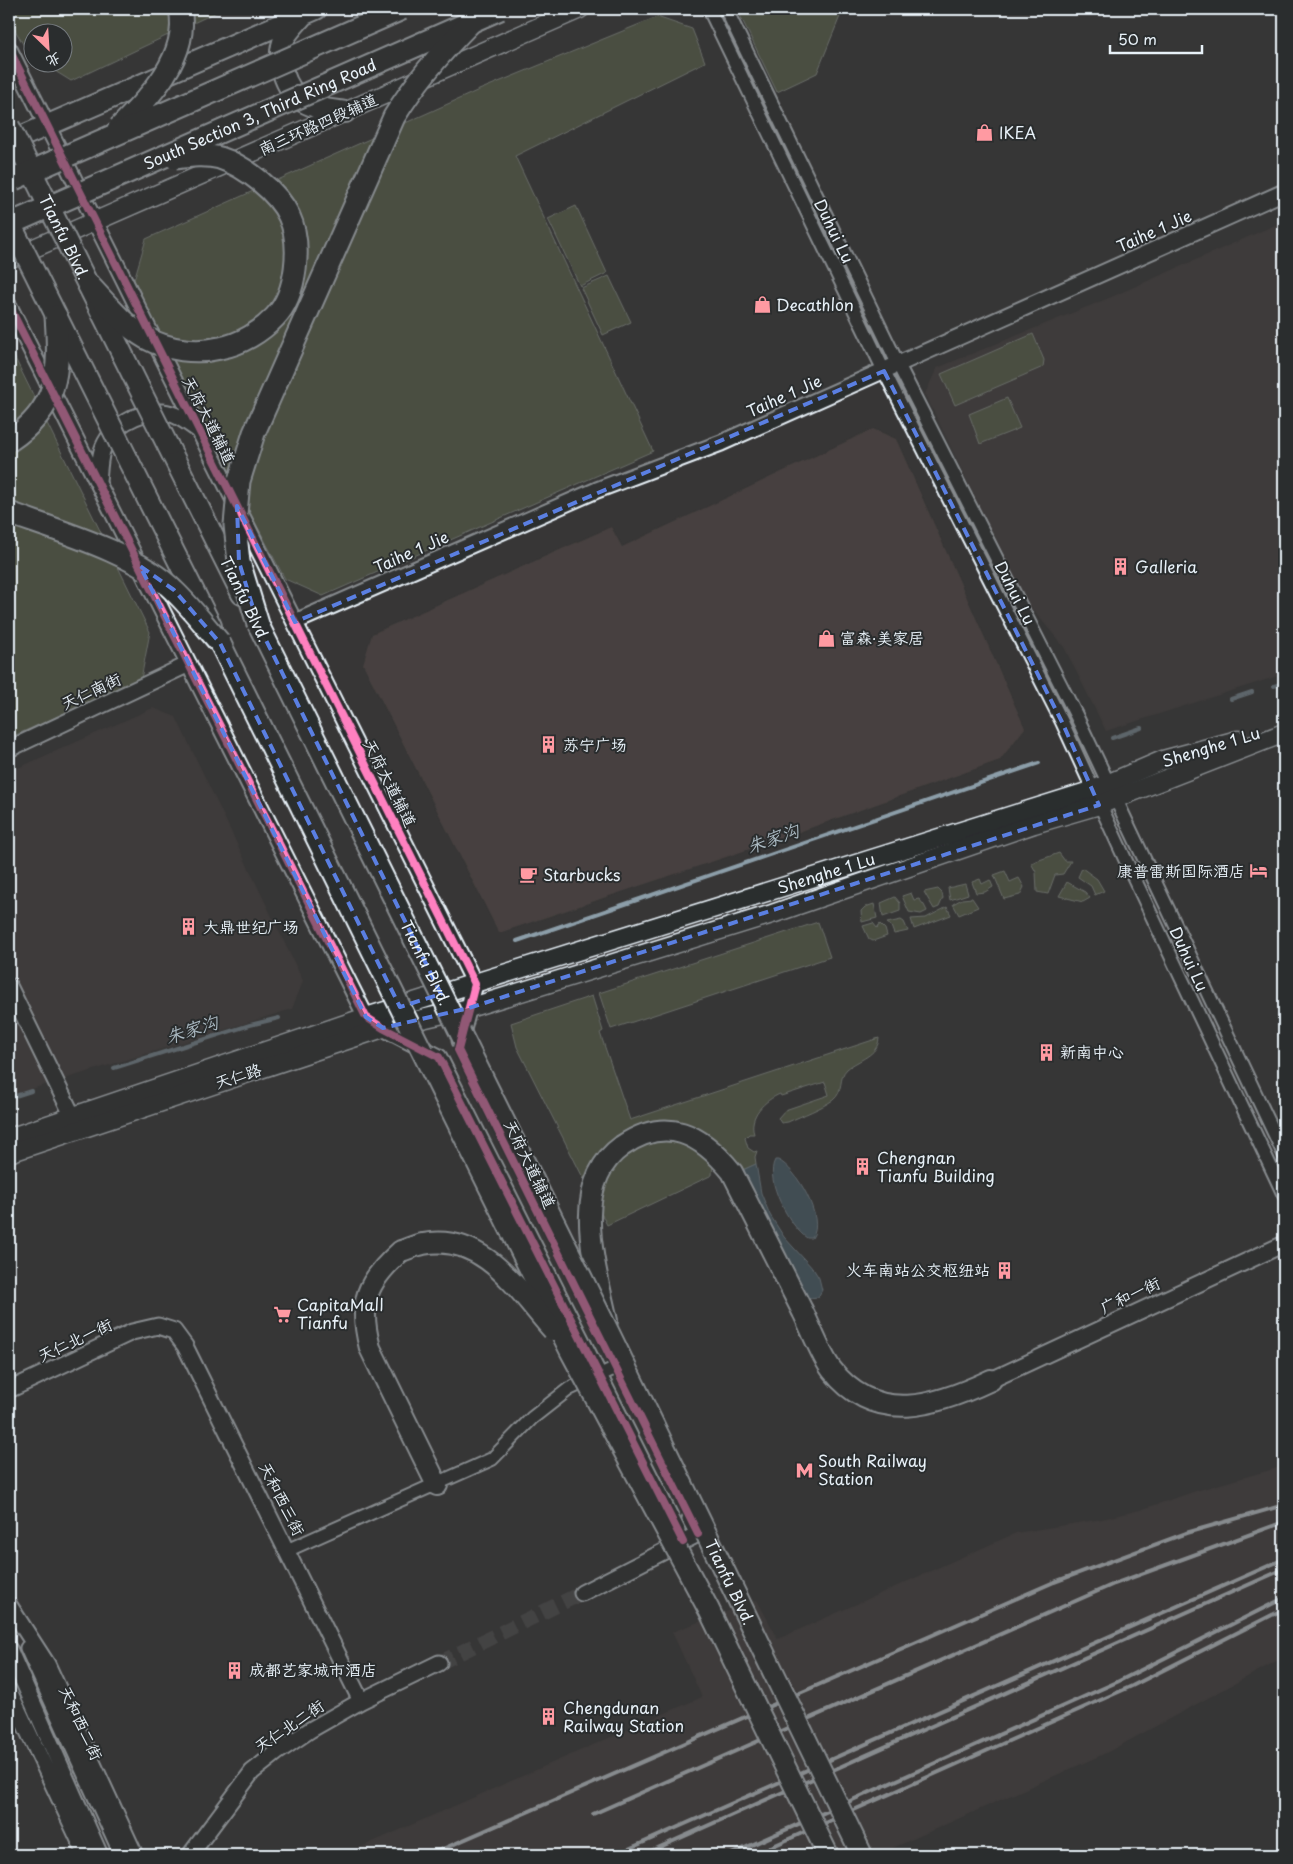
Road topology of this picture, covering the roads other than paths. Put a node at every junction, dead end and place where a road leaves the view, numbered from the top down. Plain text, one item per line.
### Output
1 (180, 9) edge
2 (402, 9) edge
3 (500, 9) edge
4 (580, 9) edge
5 (709, 9) edge
6 (726, 9) edge
7 (310, 12) edge
8 (470, 22) junction
9 (9, 49) edge
10 (345, 112) junction
11 (9, 126) edge
12 (47, 126) junction
13 (111, 136) junction
14 (9, 142) edge
15 (154, 161) junction
16 (14, 179) dead end
17 (1284, 192) edge
18 (15, 220) edge
19 (95, 222) junction
20 (9, 259) edge
21 (88, 284) junction
22 (9, 306) edge
23 (56, 316) junction
24 (898, 364) junction
25 (884, 371) junction
26 (199, 431) junction
27 (9, 441) edge
28 (98, 482) junction
29 (9, 513) edge
30 (295, 622) junction
31 (258, 624) junction
32 (220, 643) junction
33 (189, 664) junction
34 (1284, 724) edge
35 (1284, 732) edge
36 (9, 749) edge
37 (1104, 795) junction
38 (475, 984) junction
39 (9, 986) edge
40 (469, 1008) junction
41 (366, 1017) junction
42 (383, 1028) junction
43 (76, 1122) junction
44 (9, 1138) edge
45 (9, 1153) edge
46 (1284, 1154) edge
47 (1284, 1195) edge
48 (1284, 1244) edge
49 (158, 1326) joint
50 (610, 1335) junction
51 (570, 1350) junction
52 (615, 1368) junction
53 (599, 1376) junction
54 (991, 1380) joint
55 (9, 1390) edge
56 (437, 1485) junction
57 (683, 1542) junction
58 (288, 1550) junction
59 (582, 1592) tunnel mouth
60 (9, 1606) edge
61 (9, 1649) edge
62 (439, 1663) tunnel mouth
63 (9, 1691) edge
64 (361, 1701) junction
65 (86, 1855) edge
66 (100, 1855) edge
67 (129, 1855) edge
68 (190, 1855) edge
69 (828, 1855) edge
70 (862, 1855) edge

1 - 13 highway, bridge
2 - 13 highway, bridge
3 - 8 highway, South Section 3, Third Ring Road, bridge
4 - 10 main road, 南三环路四段辅道
5 - 25 street, Duhui Lu
6 - 24 street, Duhui Lu
7 - 10 main road
7 - 12 main road
8 - 15 highway, South Section 3, Third Ring Road, bridge
8 - 31 highway, bridge
9 - 12 street, 天府大道辅道
10 - 19 main road, 南三环路四段辅道
11 - 21 main road, Tianfu Blvd., bridge
12 - 14 main road
12 - 19 street, 天府大道辅道
13 - 16 highway, bridge
15 - 18 highway, South Section 3, Third Ring Road, bridge
15 - 21 highway, bridge
17 - 24 street, Taihe 1 Jie
18 - 23 main road, Tianfu Blvd., bridge
19 - 20 main road, 南三环路四段辅道
19 - 26 street, 天府大道辅道
21 - 31 main road, Tianfu Blvd., bridge
22 - 28 street
23 - 27 highway, bridge
23 - 32 main road, Tianfu Blvd., bridge
24 - 25 street, Taihe 1 Jie
24 - 37 street, Duhui Lu
25 - 30 street, Taihe 1 Jie
25 - 37 street, Duhui Lu
26 - 28 street
26 - 30 street, 天府大道辅道
28 - 33 street
29 - 32 highway, bridge
30 - 38 street, 天府大道辅道
31 - 50 main road, Tianfu Blvd., bridge
32 - 51 main road, Tianfu Blvd., bridge
33 - 36 street, 天仁南街
33 - 41 street
34 - 37 main road, Shenghe 1 Lu
35 - 37 main road, Shenghe 1 Lu
37 - 38 main road, Shenghe 1 Lu
37 - 40 main road, Shenghe 1 Lu
37 - 46 street, Duhui Lu
37 - 47 street, Duhui Lu
38 - 40 street, 天府大道辅道
38 - 41 main road, Shenghe 1 Lu
39 - 43 street
40 - 42 main road, 天仁路
40 - 52 street, 天府大道辅道
41 - 42 street, 天府大道辅道
41 - 43 main road, 天仁路
42 - 43 main road, 天仁路
42 - 53 street, 天府大道辅道
43 - 44 main road, 天仁路
43 - 45 main road, 天仁路
48 - 54 street, 广和一街
49 - 55 street, 天仁北一街
49 - 58 street, 天和西三街
50 - 54 main road, bridge
50 - 70 main road, Tianfu Blvd., bridge
51 - 56 main road, bridge
51 - 69 main road, Tianfu Blvd., bridge
52 - 53 street
52 - 57 street, 天府大道辅道
53 - 56 street
53 - 57 street, 天府大道辅道
56 - 58 street
57 - 59 street
58 - 64 street, 天和西三街
60 - 67 street, 天和西二街
61 - 66 street
62 - 64 street, 天仁北二街
63 - 65 street
64 - 68 street, 天仁北二街

